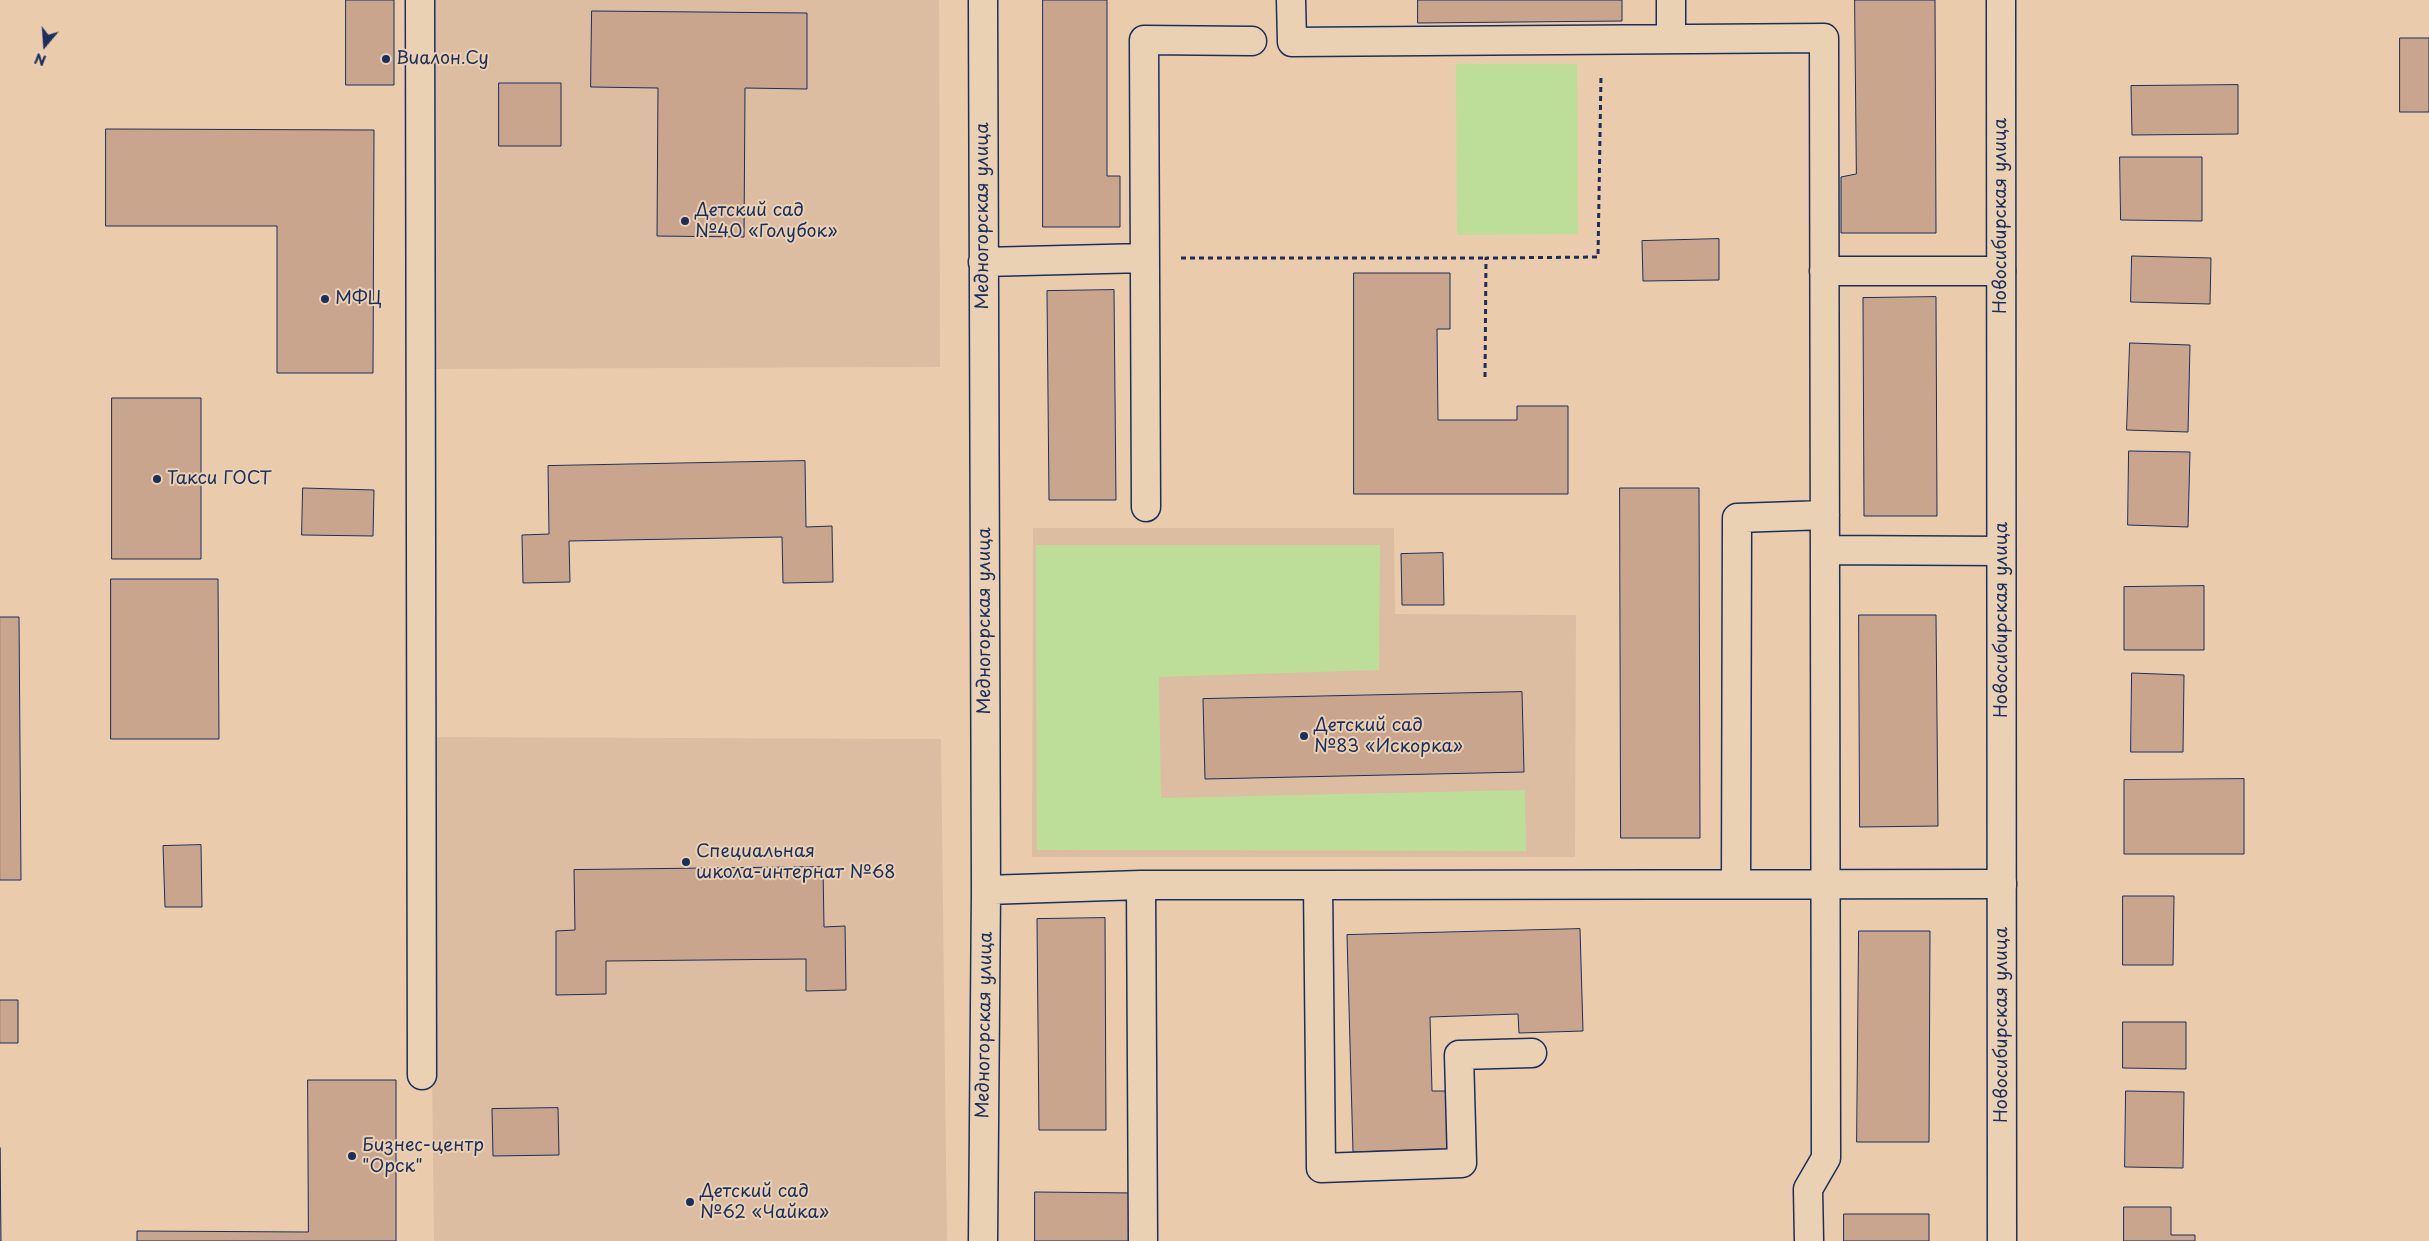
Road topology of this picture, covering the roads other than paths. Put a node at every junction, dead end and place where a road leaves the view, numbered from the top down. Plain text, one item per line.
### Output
1 (420, 0) edge
2 (983, 0) edge
3 (1291, 0) edge
4 (1671, 0) edge
5 (2001, 0) edge
6 (1671, 38) junction
7 (1252, 41) dead end
8 (1145, 258) junction
9 (983, 262) junction
10 (2001, 271) junction
11 (1824, 272) junction
12 (1146, 507) dead end
13 (1825, 515) junction
14 (1825, 550) junction
15 (2002, 551) junction
16 (1736, 884) junction
17 (1825, 884) junction
18 (2002, 884) junction
19 (1318, 885) junction
20 (1141, 886) junction
21 (986, 890) junction
22 (1532, 1054) dead end
23 (422, 1075) dead end
24 (983, 1241) edge
25 (1143, 1241) edge
26 (1809, 1241) edge
27 (2002, 1241) edge

1 - 23 main road
2 - 9 main road, Медногорская улица
3 - 6 main road
4 - 6 main road
5 - 10 main road, Новосибирская улица
6 - 11 main road
7 - 8 main road
8 - 9 main road
8 - 12 main road
9 - 21 main road, Медногорская улица
10 - 11 main road
10 - 15 main road, Новосибирская улица
11 - 13 main road
13 - 14 main road
13 - 16 main road
14 - 15 main road
14 - 17 main road
15 - 18 main road, Новосибирская улица
16 - 17 main road
16 - 19 main road
17 - 18 main road
17 - 26 main road
18 - 27 main road, Новосибирская улица
19 - 20 main road
19 - 22 main road
20 - 21 main road
20 - 25 main road
21 - 24 main road, Медногорская улица

